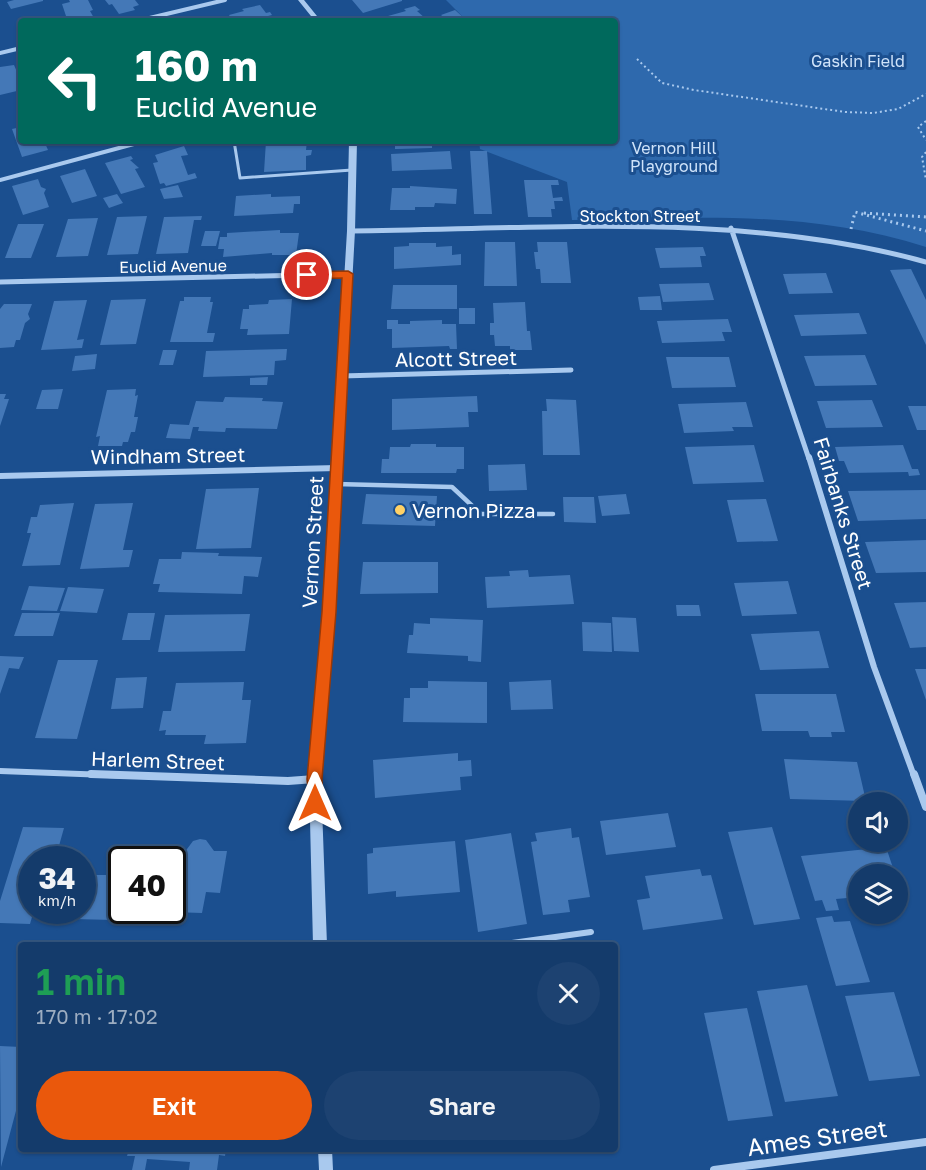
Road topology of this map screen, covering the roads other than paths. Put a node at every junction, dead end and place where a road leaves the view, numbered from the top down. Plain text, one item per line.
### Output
1 (225, 0) edge
2 (301, 0) edge
3 (150, 18) edge
4 (316, 18) edge
5 (18, 49) edge
6 (0, 53) edge
7 (134, 144) edge
8 (234, 144) edge
9 (353, 144) edge
10 (352, 170) junction
11 (0, 180) edge
12 (731, 228) junction
13 (351, 231) junction
14 (926, 262) edge
15 (348, 274) junction
16 (0, 282) edge
17 (571, 370) dead end
18 (341, 376) junction
19 (337, 468) junction
20 (0, 476) edge
21 (336, 484) junction
22 (553, 514) dead end
23 (0, 771) edge
24 (315, 779) junction
25 (926, 807) edge
26 (591, 932) dead end
27 (320, 942) edge
28 (519, 942) edge
29 (926, 1142) edge
30 (325, 1152) edge
31 (326, 1170) edge
32 (714, 1170) edge

1 - 3 street
2 - 4 street
5 - 6 street
7 - 11 street
8 - 10 lane
9 - 10 street, Vernon Street
10 - 13 street, Vernon Street
12 - 13 street, Stockton Street
12 - 14 street, Stockton Street
12 - 25 street, Fairbanks Street
13 - 15 street, Vernon Street
15 - 16 street, Euclid Avenue
15 - 18 street, Vernon Street
17 - 18 street, Alcott Street
18 - 19 street, Vernon Street
19 - 20 street, Windham Street
19 - 21 street, Vernon Street
21 - 22 lane
21 - 24 street, Vernon Street
23 - 24 street, Harlem Street
24 - 27 street, Vernon Street
26 - 28 lane
29 - 32 street, Ames Street
30 - 31 street

